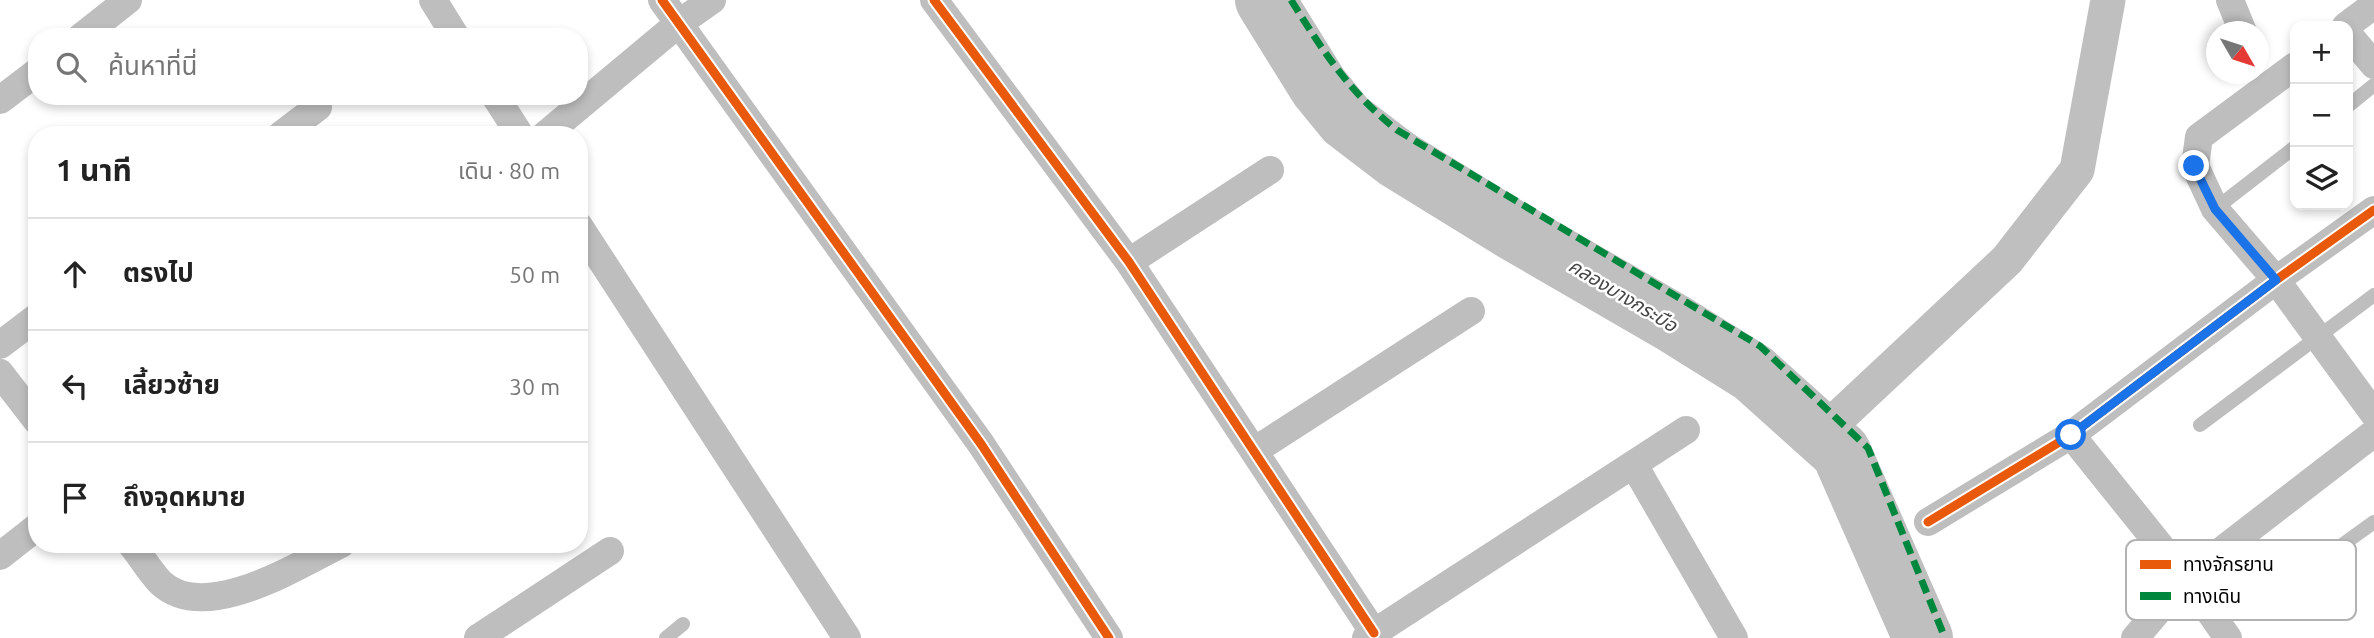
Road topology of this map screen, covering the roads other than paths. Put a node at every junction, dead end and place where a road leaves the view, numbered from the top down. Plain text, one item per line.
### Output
1 (128, 0) edge
2 (433, 0) edge
3 (662, 0) edge
4 (712, 0) edge
5 (934, 0) edge
6 (2230, 0) edge
7 (2374, 5) edge
8 (2239, 21) edge
9 (2353, 21) edge
10 (678, 24) junction
11 (92, 28) edge
12 (450, 28) edge
13 (2353, 40) edge
14 (2374, 65) edge
15 (2290, 68) edge
16 (2269, 76) edge
17 (28, 79) edge
18 (2256, 84) edge
19 (2374, 85) edge
20 (588, 99) edge
21 (0, 100) edge
22 (2353, 102) edge
23 (501, 105) edge
24 (581, 105) edge
25 (318, 107) dead end
26 (293, 126) edge
27 (514, 126) edge
28 (556, 126) edge
29 (2294, 147) edge
30 (1270, 170) dead end
31 (2215, 209) junction
32 (2374, 210) edge
33 (588, 240) edge
34 (1129, 262) junction
35 (2276, 280) junction
36 (2374, 295) edge
37 (1471, 312) dead end
38 (28, 324) edge
39 (2318, 338) junction
40 (0, 345) edge
41 (0, 373) edge
42 (28, 409) edge
43 (2374, 414) edge
44 (2200, 425) dead end
45 (1686, 430) dead end
46 (2374, 433) edge
47 (2071, 435) junction
48 (1254, 451) junction
49 (1634, 464) junction
50 (1928, 522) dead end
51 (2374, 522) edge
52 (28, 534) edge
53 (2155, 540) edge
54 (2235, 540) edge
55 (2349, 540) edge
56 (610, 551) dead end
57 (138, 553) edge
58 (323, 553) edge
59 (0, 556) edge
60 (2150, 620) edge
61 (2215, 620) edge
62 (683, 624) dead end
63 (1370, 635) edge
64 (478, 638) edge
65 (666, 638) edge
66 (847, 638) edge
67 (1109, 638) edge
68 (1734, 638) edge
69 (2135, 638) edge
70 (2228, 638) edge

1 - 11 street
2 - 12 street
3 - 10 street
4 - 10 street
5 - 34 street
6 - 8 street
7 - 9 street
10 - 20 street
10 - 67 street
13 - 14 street
15 - 16 street
17 - 21 street
18 - 31 street
19 - 22 lane
23 - 27 street
24 - 28 street
25 - 26 street
29 - 31 lane
30 - 34 street
31 - 35 street
32 - 35 street
33 - 66 street
34 - 48 street
35 - 39 street
35 - 47 street
36 - 39 lane
37 - 48 street
38 - 40 street
39 - 43 street
39 - 44 lane
41 - 42 street
45 - 49 street
46 - 54 street
47 - 50 street
47 - 53 street
48 - 63 street
49 - 63 street
49 - 68 street
51 - 55 lane
52 - 59 street
56 - 64 street
57 - 58 street
60 - 69 street
61 - 70 street
62 - 65 lane

